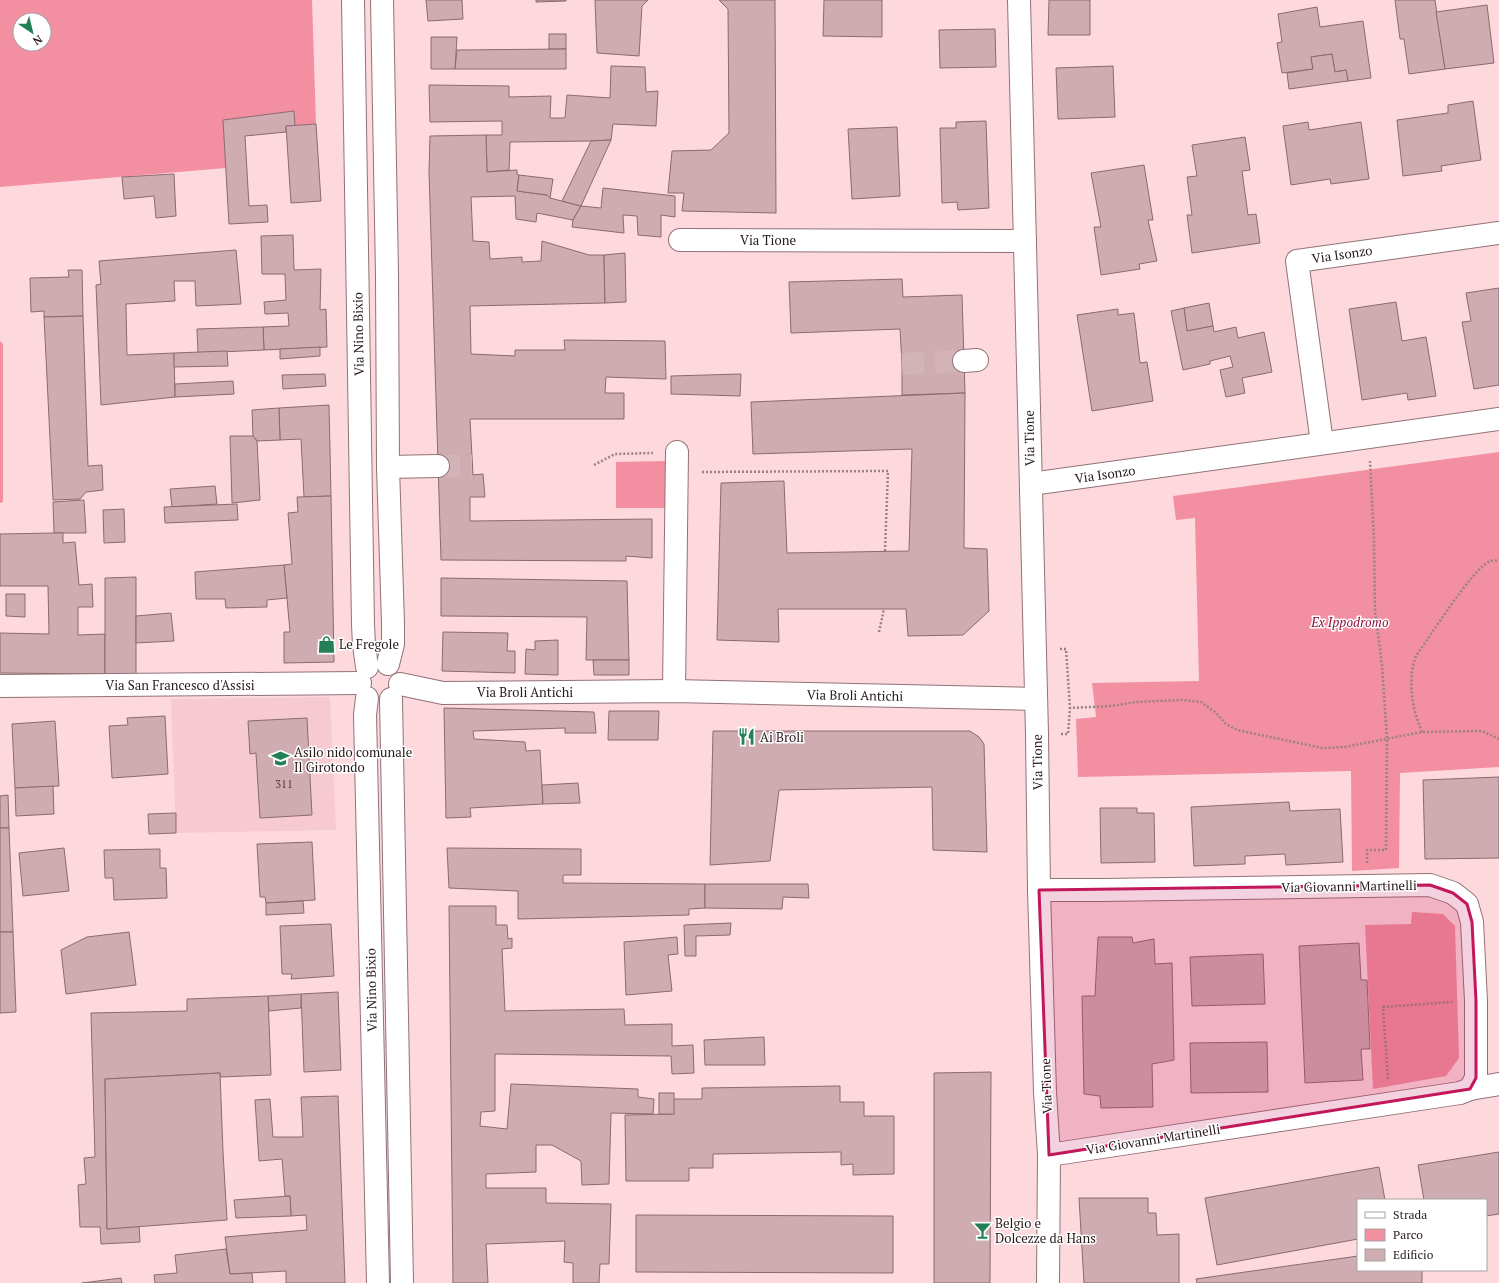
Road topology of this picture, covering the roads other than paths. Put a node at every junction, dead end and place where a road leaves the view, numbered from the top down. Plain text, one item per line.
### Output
1 (353, 0) edge
2 (382, 0) edge
3 (1019, 0) edge
4 (1496, 234) edge
5 (680, 240) dead end
6 (1025, 242) junction
7 (1499, 419) edge
8 (1322, 443) junction
9 (677, 462) road end
10 (438, 466) tunnel mouth
11 (388, 467) junction
12 (1031, 484) junction
13 (388, 664) junction
14 (365, 683) junction
15 (0, 686) edge
16 (396, 691) junction
17 (674, 691) junction
18 (1036, 699) junction
19 (1039, 890) junction
20 (1499, 1084) edge
21 (1470, 1089) junction
22 (1049, 1155) junction
23 (378, 1283) edge
24 (402, 1283) edge
25 (1048, 1283) edge

1 - 14 street, Via Nino Bixio
2 - 11 street
3 - 6 street, Via Tione
4 - 8 street, Via Isonzo
5 - 6 street, Via Tione
6 - 12 street, Via Tione
7 - 8 street, Via Isonzo
8 - 12 street, Via Isonzo
9 - 17 street
10 - 11 street
11 - 13 street
12 - 18 street, Via Tione
13 - 14 street
13 - 16 street
14 - 15 street, Via San Francesco d'Assisi
14 - 16 street
14 - 23 street, Via Nino Bixio
16 - 17 street, Via Broli Antichi
16 - 24 street, Via Nino Bixio
17 - 18 street, Via Broli Antichi
18 - 19 street, Via Tione
19 - 21 street, Via Giovanni Martinelli
19 - 22 street, Via Tione
20 - 21 street, Via Giovanni Martinelli
21 - 22 street, Via Giovanni Martinelli
22 - 25 street, Via Tione

